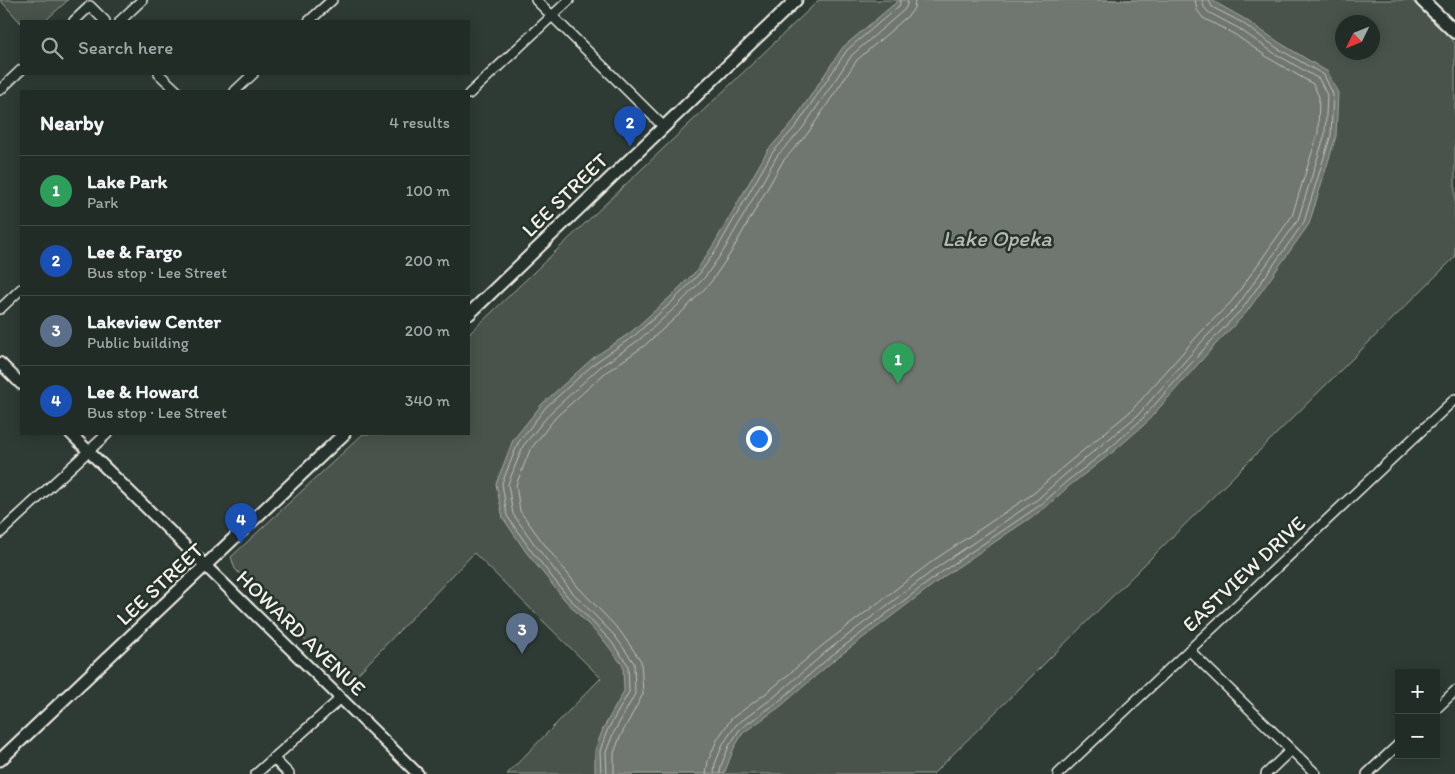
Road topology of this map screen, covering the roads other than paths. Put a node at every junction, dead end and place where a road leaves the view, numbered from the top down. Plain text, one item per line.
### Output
1 (142, 0) edge
2 (332, 0) edge
3 (536, 0) edge
4 (569, 0) edge
5 (796, 0) edge
6 (1422, 0) edge
7 (552, 16) junction
8 (75, 20) edge
9 (104, 20) edge
10 (121, 20) edge
11 (310, 20) edge
12 (1455, 32) edge
13 (20, 71) edge
14 (160, 75) edge
15 (252, 75) edge
16 (0, 90) edge
17 (176, 90) edge
18 (236, 90) edge
19 (470, 93) edge
20 (664, 127) junction
21 (20, 290) edge
22 (0, 309) edge
23 (470, 313) edge
24 (0, 363) edge
25 (20, 383) edge
26 (1455, 399) edge
27 (72, 435) edge
28 (106, 435) edge
29 (343, 435) edge
30 (89, 451) junction
31 (0, 533) edge
32 (206, 566) junction
33 (1189, 650) junction
34 (1455, 691) edge
35 (341, 698) junction
36 (1440, 705) edge
37 (1395, 748) edge
38 (1291, 750) junction
39 (273, 758) junction
40 (0, 760) edge
41 (256, 774) edge
42 (289, 774) edge
43 (418, 774) edge
44 (1058, 774) edge
45 (1266, 774) edge
46 (1316, 774) edge
47 (1367, 774) edge

1 - 10 street
2 - 11 street
3 - 7 street
4 - 7 street
5 - 20 main road, LEE STREET
6 - 12 main road
7 - 19 street
7 - 20 street
8 - 9 street
13 - 16 street
14 - 17 street
15 - 18 street
20 - 23 main road, LEE STREET
21 - 22 street
24 - 25 street
26 - 33 street, EASTVIEW DRIVE
27 - 30 street, HOWARD AVENUE
28 - 30 street
29 - 32 main road, LEE STREET
30 - 31 street
30 - 32 street, HOWARD AVENUE
32 - 35 street, HOWARD AVENUE
32 - 40 main road, LEE STREET
33 - 38 street
33 - 44 street, EASTVIEW DRIVE
34 - 36 street
35 - 39 street
35 - 43 street, HOWARD AVENUE
37 - 47 street
38 - 45 street
38 - 46 street
39 - 41 street
39 - 42 street

